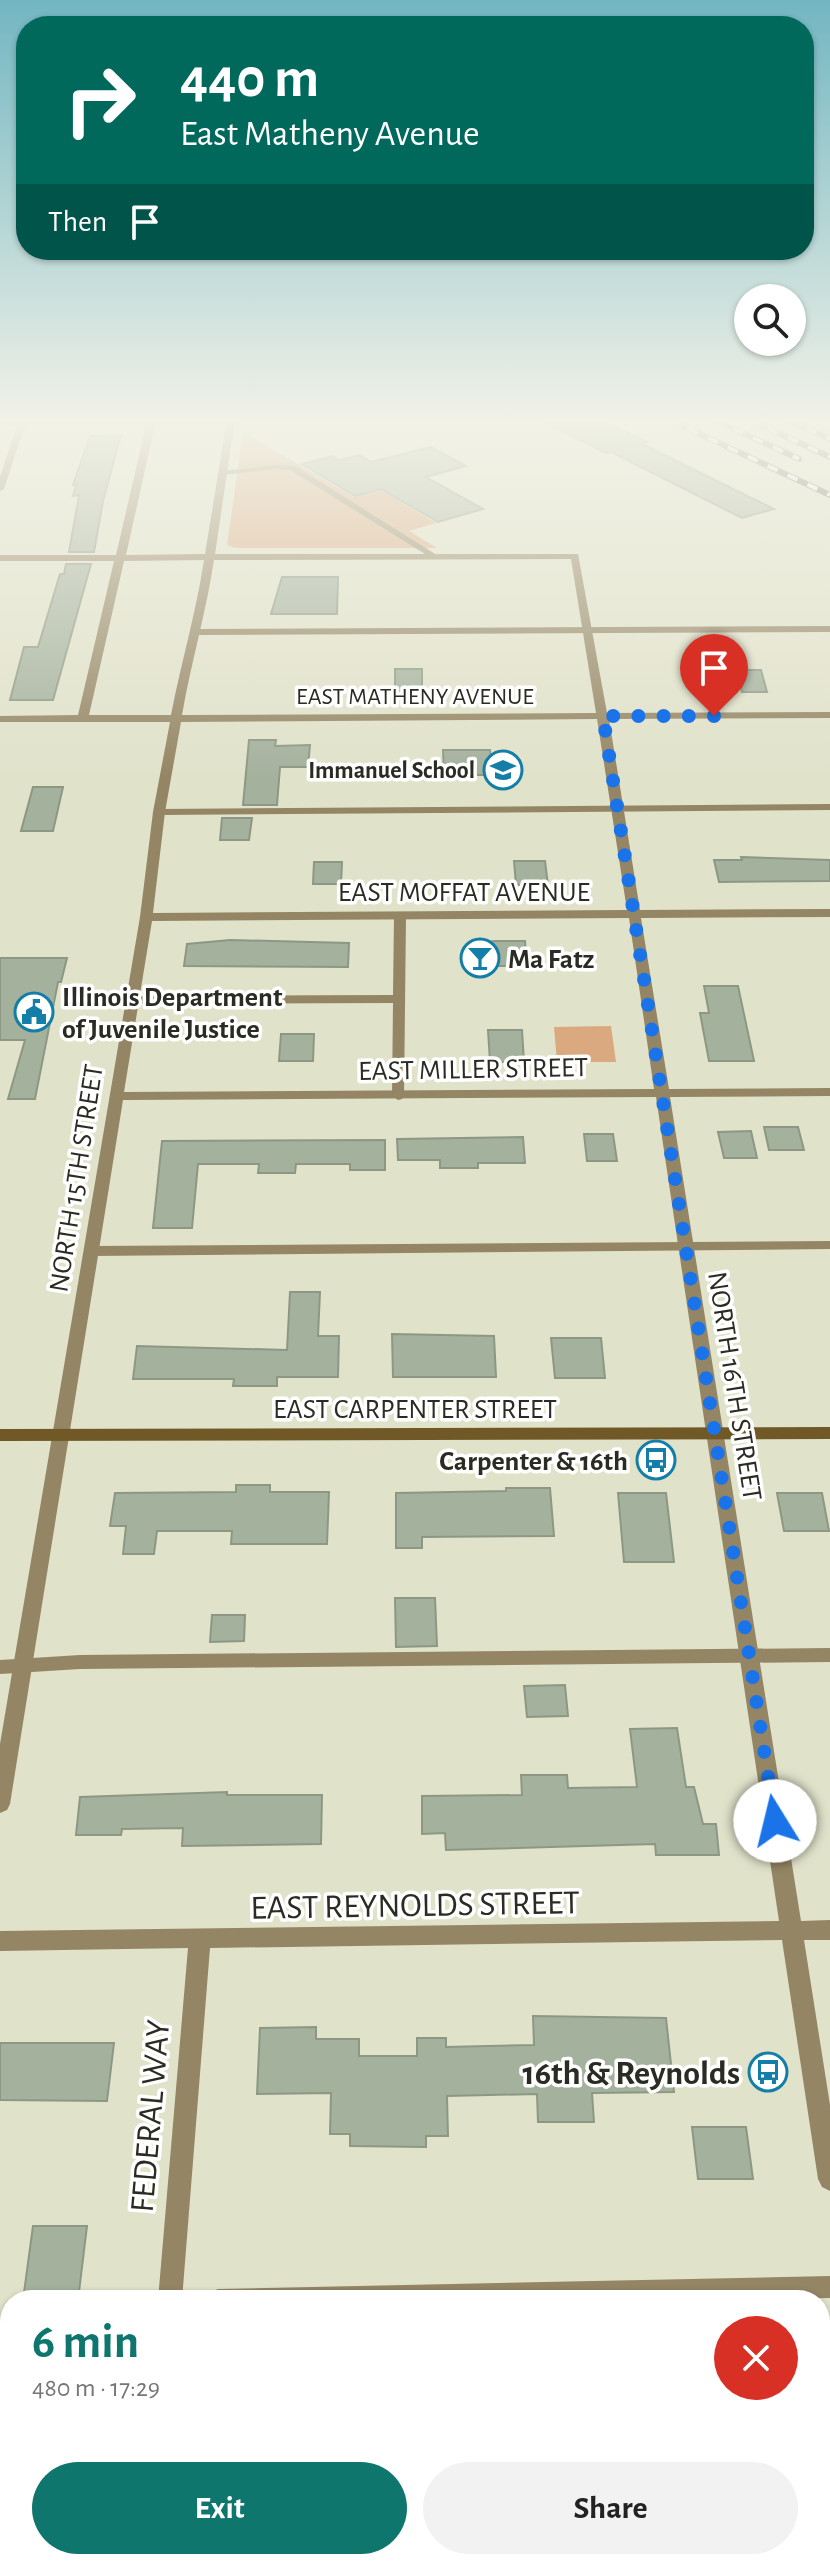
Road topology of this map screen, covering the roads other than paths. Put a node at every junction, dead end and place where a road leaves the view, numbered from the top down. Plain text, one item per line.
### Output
1 (124, 539) edge
2 (213, 539) edge
3 (407, 539) edge
4 (120, 557) junction
5 (210, 557) junction
6 (436, 557) junction
7 (0, 558) edge
8 (830, 629) edge
9 (198, 632) junction
10 (589, 632) junction
11 (830, 715) edge
12 (603, 716) junction
13 (0, 719) edge
14 (83, 719) junction
15 (176, 719) junction
16 (830, 807) edge
17 (618, 808) junction
18 (159, 812) junction
19 (634, 913) junction
20 (830, 913) edge
21 (400, 916) junction
22 (146, 917) junction
23 (397, 999) junction
24 (132, 1000) junction
25 (661, 1092) junction
26 (830, 1092) edge
27 (116, 1096) junction
28 (398, 1096) junction
29 (686, 1245) junction
30 (830, 1245) edge
31 (92, 1251) junction
32 (714, 1433) junction
33 (830, 1433) edge
34 (0, 1435) edge
35 (60, 1435) junction
36 (749, 1655) junction
37 (830, 1655) edge
38 (24, 1666) junction
39 (0, 1667) edge
40 (0, 1804) edge
41 (830, 1930) edge
42 (792, 1931) junction
43 (200, 1939) junction
44 (0, 1941) edge
45 (830, 2179) edge
46 (830, 2287) edge
47 (171, 2290) edge
48 (689, 2290) edge

1 - 4 street
2 - 5 street, NORTH 15TH STREET
3 - 6 lane
4 - 5 street
4 - 7 street
4 - 14 street
5 - 6 street
5 - 9 street, NORTH 15TH STREET
6 - 10 street, NORTH 16TH STREET
8 - 10 lane
9 - 10 lane
9 - 15 street, NORTH 15TH STREET
10 - 12 street, NORTH 16TH STREET
11 - 12 street, EAST MATHENY AVENUE
12 - 15 street, EAST MATHENY AVENUE
12 - 17 street, NORTH 16TH STREET
13 - 14 street, EAST MATHENY AVENUE
14 - 15 street, EAST MATHENY AVENUE
15 - 18 street, NORTH 15TH STREET
16 - 17 lane
17 - 18 lane
17 - 19 street, NORTH 16TH STREET
18 - 22 street, NORTH 15TH STREET
19 - 20 street, EAST MOFFAT AVENUE
19 - 21 street, EAST MOFFAT AVENUE
19 - 25 street, NORTH 16TH STREET
21 - 22 street, EAST MOFFAT AVENUE
21 - 23 lane
22 - 24 street, NORTH 15TH STREET
23 - 24 lane
23 - 28 lane
24 - 27 street, NORTH 15TH STREET
25 - 26 street, EAST MILLER STREET
25 - 28 street, EAST MILLER STREET
25 - 29 street, NORTH 16TH STREET
27 - 28 street, EAST MILLER STREET
27 - 31 street, NORTH 15TH STREET
29 - 30 lane
29 - 31 lane
29 - 32 street, NORTH 16TH STREET
31 - 35 street, NORTH 15TH STREET
32 - 33 street, EAST CARPENTER STREET
32 - 35 street, EAST CARPENTER STREET
32 - 36 street, NORTH 16TH STREET
34 - 35 street, EAST CARPENTER STREET
35 - 38 street, NORTH 15TH STREET
36 - 37 lane
36 - 38 lane
36 - 42 street, NORTH 16TH STREET
38 - 39 lane
38 - 40 street, NORTH 15TH STREET
41 - 42 street, EAST REYNOLDS STREET
42 - 43 street, EAST REYNOLDS STREET
42 - 45 street, NORTH 16TH STREET
43 - 44 street, EAST REYNOLDS STREET
43 - 47 street, FEDERAL WAY
46 - 48 lane

